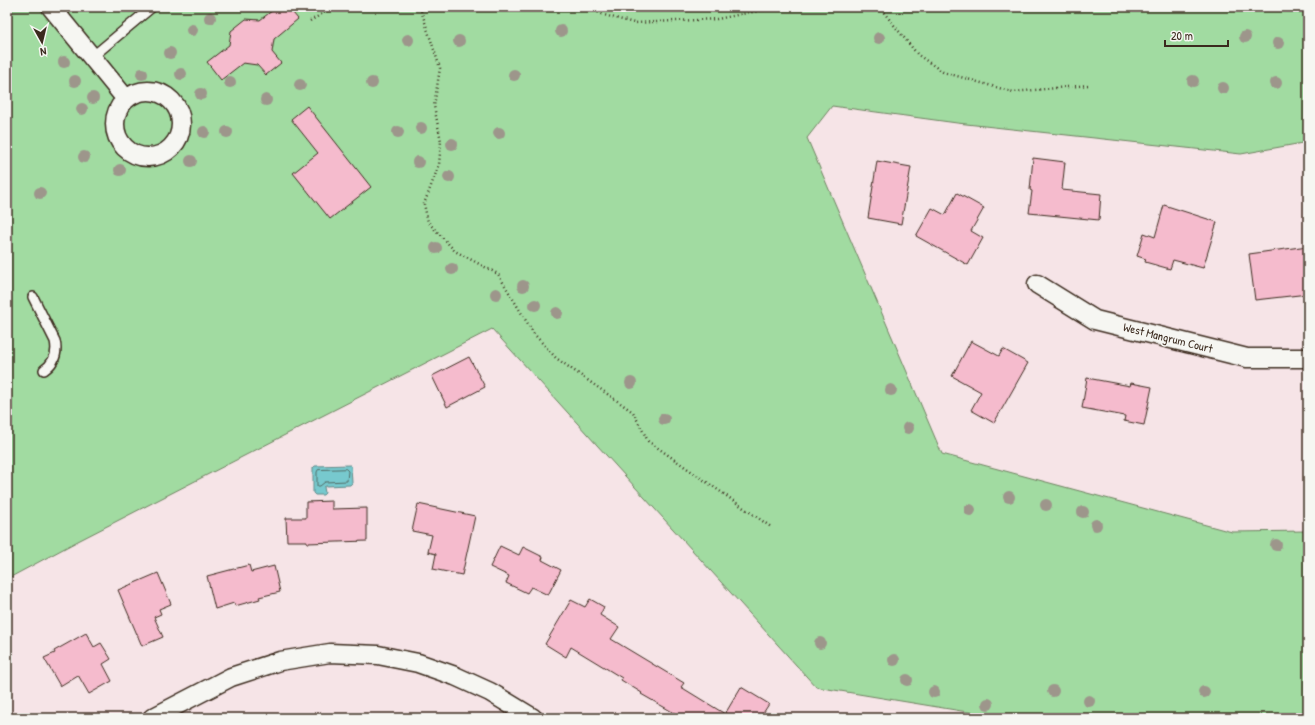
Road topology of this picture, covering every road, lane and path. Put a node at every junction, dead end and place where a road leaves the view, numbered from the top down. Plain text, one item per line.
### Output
1 (51, 7) edge
2 (152, 7) edge
3 (334, 7) edge
4 (420, 7) edge
5 (587, 7) edge
6 (778, 7) edge
7 (878, 7) edge
8 (310, 21) dead end
9 (92, 57) junction
10 (1089, 85) dead end
11 (126, 99) dead end
12 (1037, 284) dead end
13 (33, 297) dead end
14 (1308, 358) edge
15 (44, 370) dead end
16 (771, 527) dead end
17 (152, 718) edge
18 (533, 718) edge

1 - 9 street
2 - 9 lane
3 - 8 path
4 - 16 path
5 - 6 path
7 - 10 path
9 - 11 street
12 - 14 street, West Mangrum Court
13 - 15 lane
17 - 18 street

